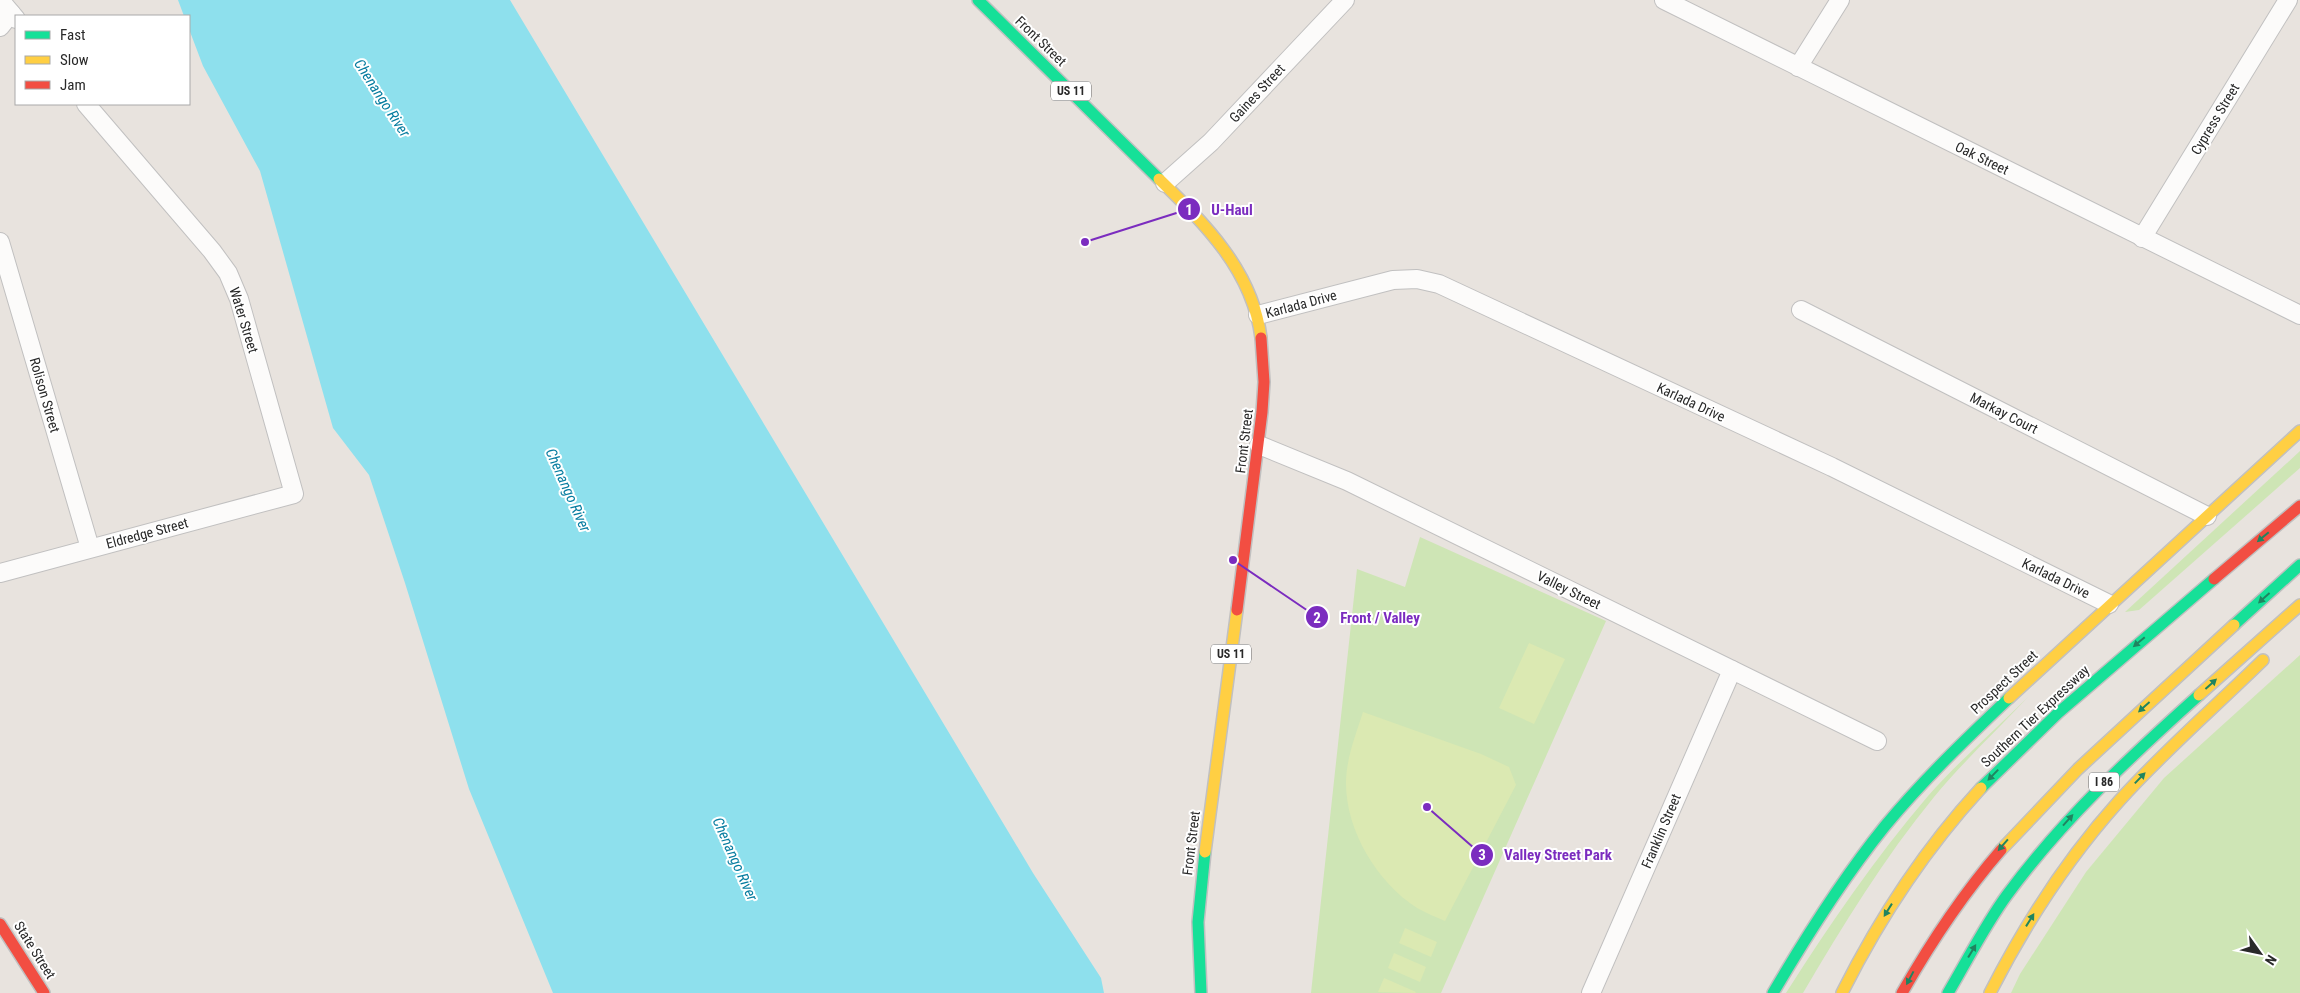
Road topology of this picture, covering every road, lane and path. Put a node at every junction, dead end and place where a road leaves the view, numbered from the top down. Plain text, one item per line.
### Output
1 (978, 0) edge
2 (1345, 0) edge
3 (1664, 0) edge
4 (1840, 0) edge
5 (2288, 0) edge
6 (9, 11) edge
7 (0, 27) edge
8 (1798, 67) junction
9 (87, 105) edge
10 (1165, 183) junction
11 (2142, 238) junction
12 (0, 242) edge
13 (1801, 310) dead end
14 (1258, 316) junction
15 (2300, 316) edge
16 (2300, 431) edge
17 (1259, 445) junction
18 (294, 494) joint
19 (2300, 506) edge
20 (2207, 516) junction
21 (90, 548) junction
22 (2300, 565) edge
23 (0, 573) edge
24 (2109, 604) junction
25 (2300, 605) edge
26 (2274, 649) dead end
27 (1732, 670) junction
28 (1876, 741) dead end
29 (1947, 827) junction
30 (1884, 895) dead end
31 (0, 924) edge
32 (44, 993) edge
33 (1201, 993) edge
34 (1591, 993) edge
35 (1773, 993) edge
36 (1842, 993) edge
37 (1902, 993) edge
38 (1948, 993) edge
39 (1990, 993) edge

1 - 10 main road, Front Street / US 11
2 - 10 street, Gaines Street
3 - 8 street, Oak Street
4 - 8 street
5 - 11 street, Cypress Street
6 - 7 street
8 - 11 street, Oak Street
9 - 18 street, Water Street
10 - 14 main road, Front Street / US 11
11 - 15 street, Oak Street
12 - 21 street, Rolison Street
13 - 20 street, Markay Court
14 - 17 main road, Front Street / US 11
14 - 24 street, Karlada Drive
16 - 20 main road, Prospect Street
17 - 27 street, Valley Street
17 - 33 main road, Front Street / US 11
18 - 21 street, Eldredge Street
19 -> 29 main road, Southern Tier Expressway
20 - 24 main road, Prospect Street
21 - 23 street, Eldredge Street
22 -> 37 main road
24 - 35 main road, Prospect Street
38 -> 25 main road, I 86
39 -> 26 main road
27 - 28 street, Valley Street
27 - 34 street, Franklin Street
29 - 30 main road
29 -> 36 main road, Southern Tier Expressway
31 - 32 main road, State Street

